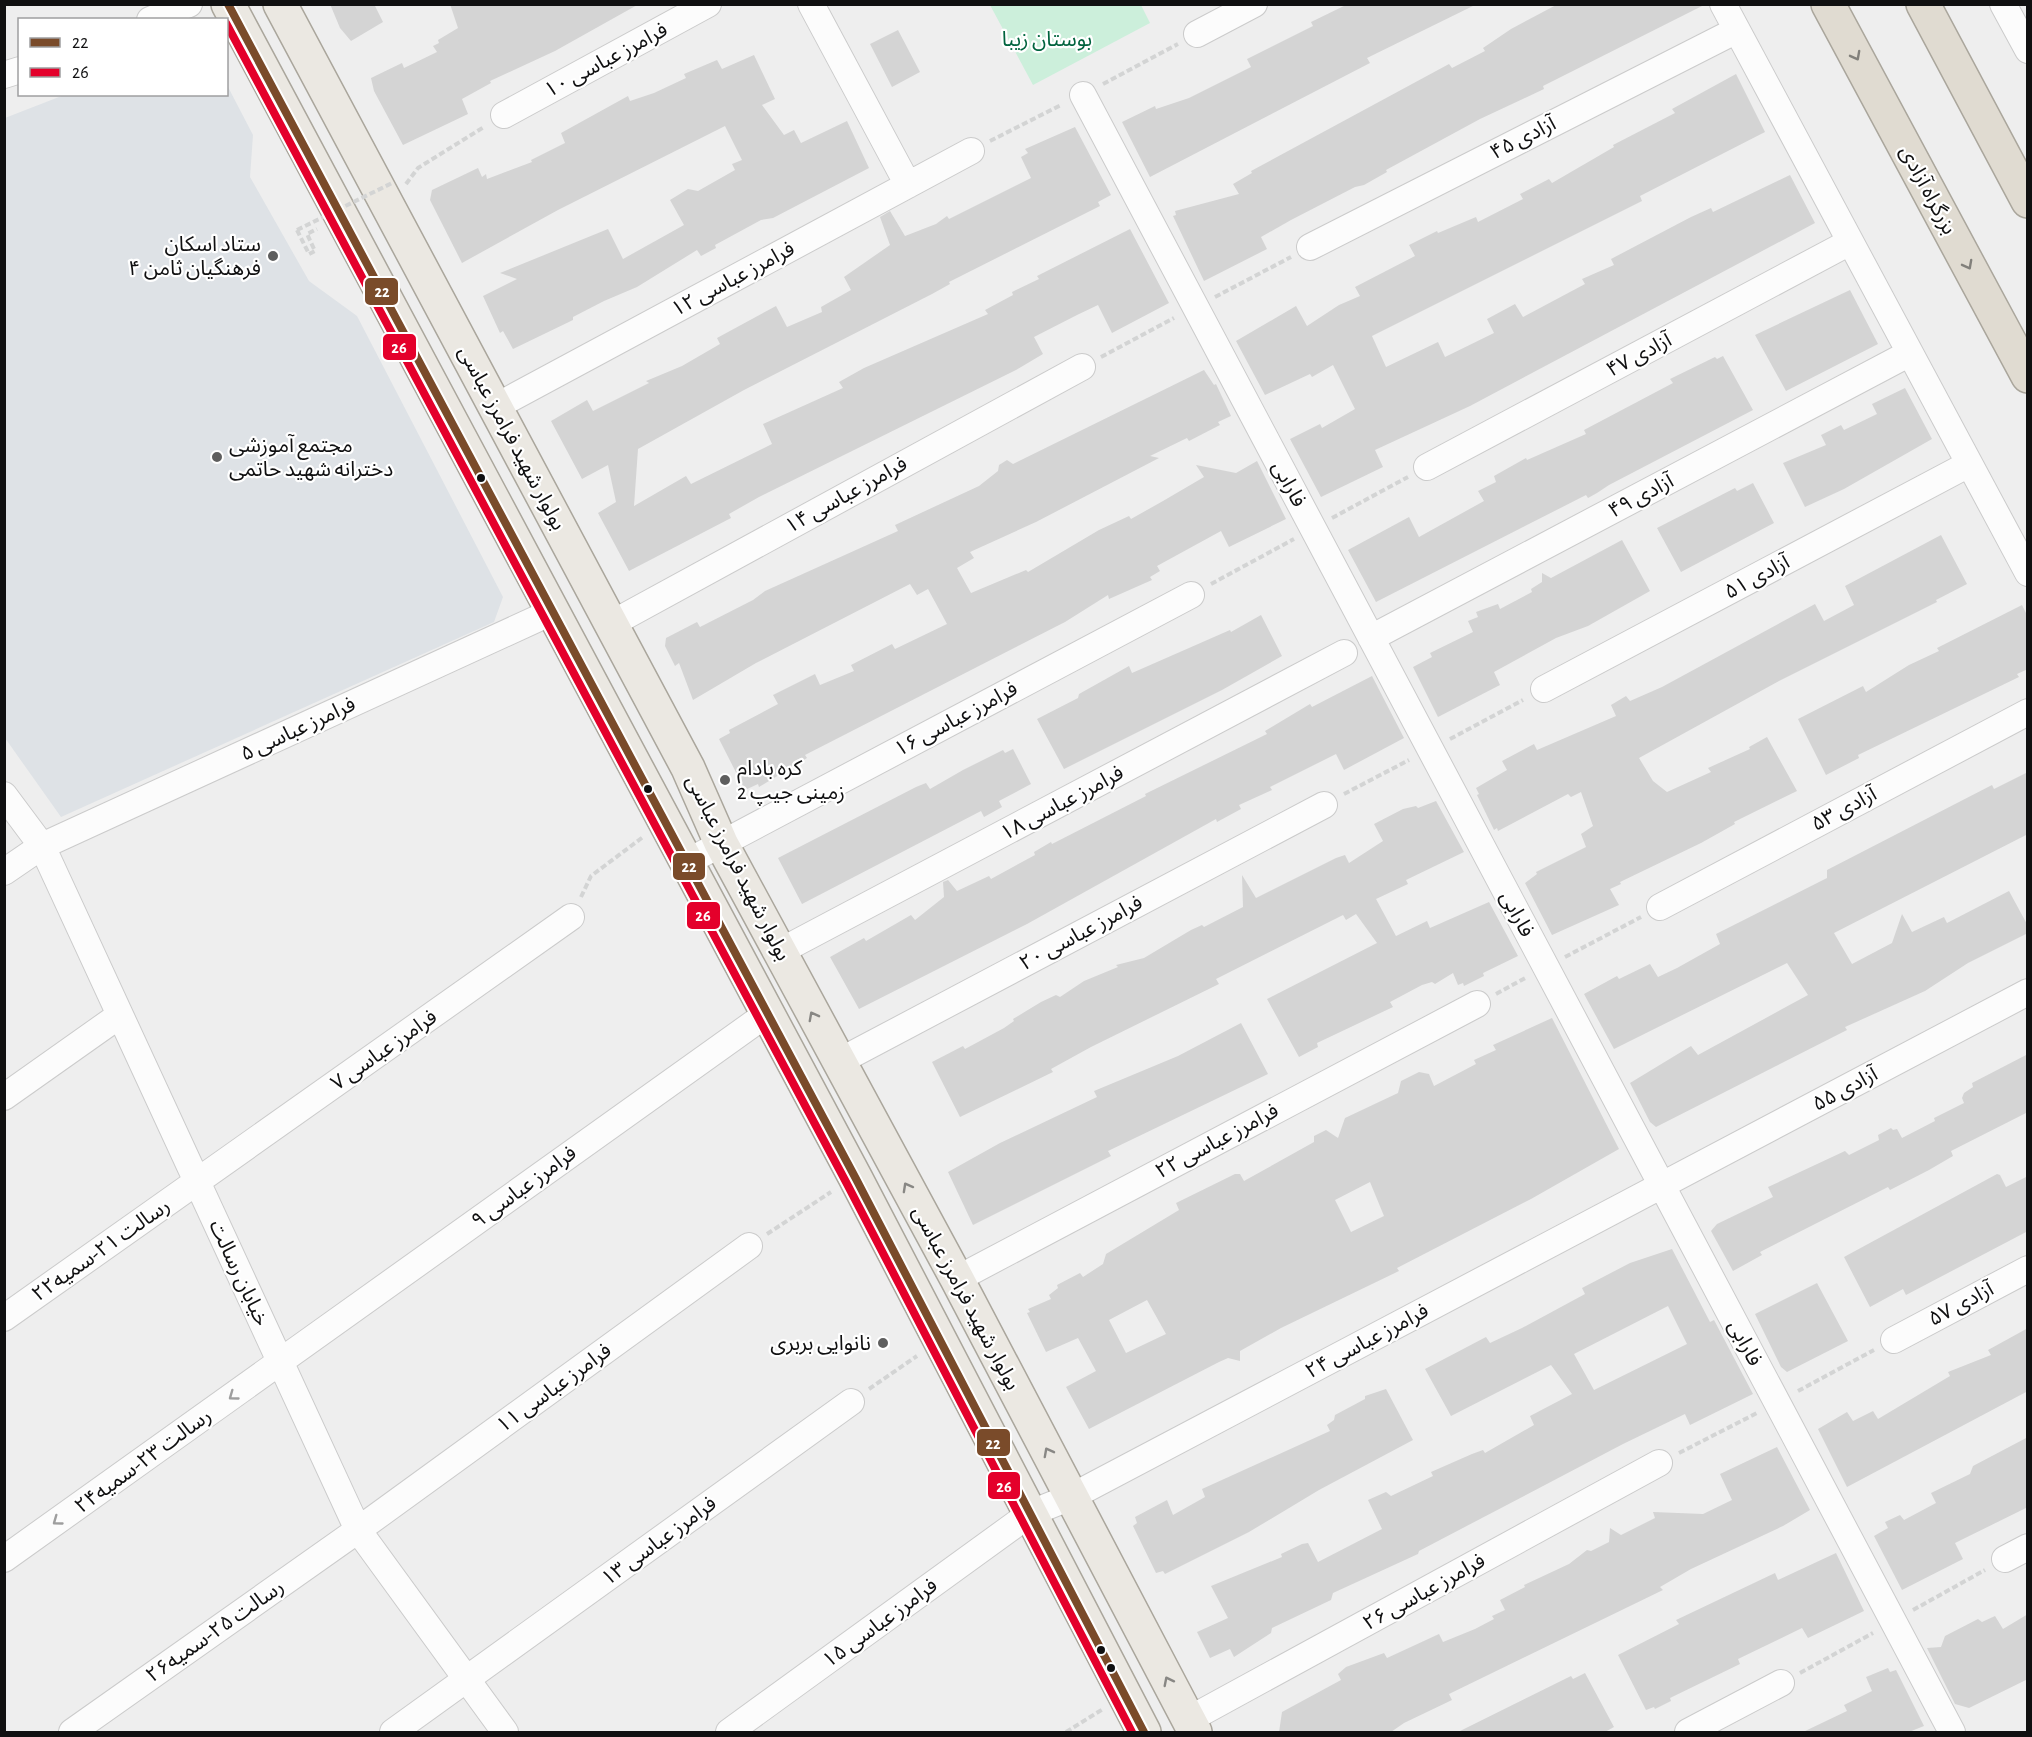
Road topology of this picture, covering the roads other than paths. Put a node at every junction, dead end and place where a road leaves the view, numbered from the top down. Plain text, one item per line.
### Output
1 (189, 4) edge
2 (228, 4) edge
3 (280, 4) edge
4 (708, 4) edge
5 (811, 4) edge
6 (1254, 4) edge
7 (1723, 4) edge
8 (1828, 4) edge
9 (1923, 4) edge
10 (1945, 4) edge
11 (2003, 4) edge
12 (155, 18) edge
13 (1737, 30) junction
14 (1197, 34) dead end
15 (2028, 50) edge
16 (1083, 95) dead end
17 (504, 115) road end
18 (2000, 148) junction
19 (971, 151) dead end
20 (908, 185) junction
21 (2028, 201) edge
22 (1850, 242) junction
23 (1310, 247) dead end
24 (1910, 353) junction
25 (1082, 367) dead end
26 (2028, 376) edge
27 (495, 407) junction
28 (1969, 464) junction
29 (1427, 467) dead end
30 (2028, 573) edge
31 (1191, 595) dead end
32 (554, 611) junction
33 (611, 624) junction
34 (1371, 638) junction
35 (1344, 653) dead end
36 (1544, 689) dead end
37 (2028, 712) edge
38 (4, 795) edge
39 (1324, 805) dead end
40 (721, 843) junction
41 (42, 846) junction
42 (687, 862) junction
43 (4, 872) edge
44 (1660, 907) dead end
45 (571, 917) road end
46 (779, 952) junction
47 (2028, 992) edge
48 (1477, 1004) dead end
49 (768, 1013) junction
50 (120, 1015) junction
51 (838, 1062) junction
52 (4, 1097) edge
53 (197, 1182) junction
54 (1662, 1185) junction
55 (749, 1246) road end
56 (2028, 1269) edge
57 (957, 1279) junction
58 (4, 1318) edge
59 (1894, 1340) dead end
60 (281, 1362) junction
61 (850, 1402) road end
62 (1659, 1463) dead end
63 (1071, 1497) junction
64 (1031, 1513) junction
65 (358, 1530) junction
66 (4, 1559) edge
67 (467, 1680) junction
68 (1782, 1683) dead end
69 (1192, 1726) edge
70 (72, 1732) edge
71 (393, 1732) edge
72 (505, 1732) edge
73 (729, 1732) edge
74 (1144, 1732) edge
75 (1688, 1732) edge
76 (1952, 1732) edge

1 - 12 street
2 - 32 main road, بولوار شهید فرامرز عباسی
3 - 27 main road, بولوار شهید فرامرز عباسی
4 - 17 street, فرامرز عباسی ۱۰
5 - 20 street
6 - 14 street
7 - 13 street
8 -> 26 highway, بزرگراه آزادی
9 - 18 highway
10 - 18 highway
11 - 15 street
13 - 22 street
13 - 23 street, ۴۵ آزادی
16 - 34 street, فارابی
18 - 21 highway
19 - 20 street, فرامرز عباسی ۱۲
20 - 27 street, فرامرز عباسی ۱۲
22 - 24 street
22 - 29 street, ۴۷ آزادی
24 - 28 street
24 - 34 street, ۴۹ آزادی
25 - 33 street, فرامرز عباسی ۱۴
27 - 33 main road, بولوار شهید فرامرز عباسی
28 - 30 street
28 - 36 street, ۵۱ آزادی
31 - 40 street, فرامرز عباسی ۱۶
32 - 41 street, فرامرز عباسی ۵
32 - 42 main road, بولوار شهید فرامرز عباسی
33 - 40 main road, بولوار شهید فرامرز عباسی
34 - 54 street, فارابی
35 - 46 street, فرامرز عباسی ۱۸
37 - 44 street, ۵۳ آزادی
38 - 41 street, خیابان رسالت
39 - 51 street, فرامرز عباسی ۲۰
40 - 42 street, فرامرز عباسی ۱۶
40 - 46 main road, بولوار شهید فرامرز عباسی
41 - 43 street, فرامرز عباسی ۵
41 - 50 street, خیابان رسالت
42 - 49 main road, بولوار شهید فرامرز عباسی
45 - 53 street, فرامرز عباسی ۷
51 -> 46 main road, بولوار شهید فرامرز عباسی
47 - 54 street, آزادی ۵۵
48 - 57 street, فرامرز عباسی ۲۲
49 - 60 street, فرامرز عباسی ۹
49 - 64 main road, بولوار شهید فرامرز عباسی
50 - 52 street
50 - 53 street, خیابان رسالت
57 -> 51 main road, بولوار شهید فرامرز عباسی
53 - 58 street, رسالت ۲۱-سمیه۲۲
53 - 60 street, خیابان رسالت
54 - 63 street, فرامرز عباسی ۲۴
54 - 76 street, فارابی
55 - 65 street, فرامرز عباسی ۱۱
56 - 59 street, آزادی ۵۷
63 -> 57 main road, بولوار شهید فرامرز عباسی
60 - 65 street, خیابان رسالت
60 -> 66 street, رسالت ۲۳-سمیه۲۴
61 - 67 street, فرامرز عباسی ۱۳
62 - 69 street, فرامرز عباسی ۲۶
63 - 64 street, فرامرز عباسی ۲۴
69 -> 63 main road, بولوار شهید فرامرز عباسی
64 - 73 street, فرامرز عباسی ۱۵
64 - 74 main road, بولوار شهید فرامرز عباسی
65 - 67 street, خیابان رسالت
65 - 70 street, رسالت ۲۵-سمیه۲۶
67 - 71 street, فرامرز عباسی ۱۳
67 - 72 street, خیابان رسالت
68 - 75 street

